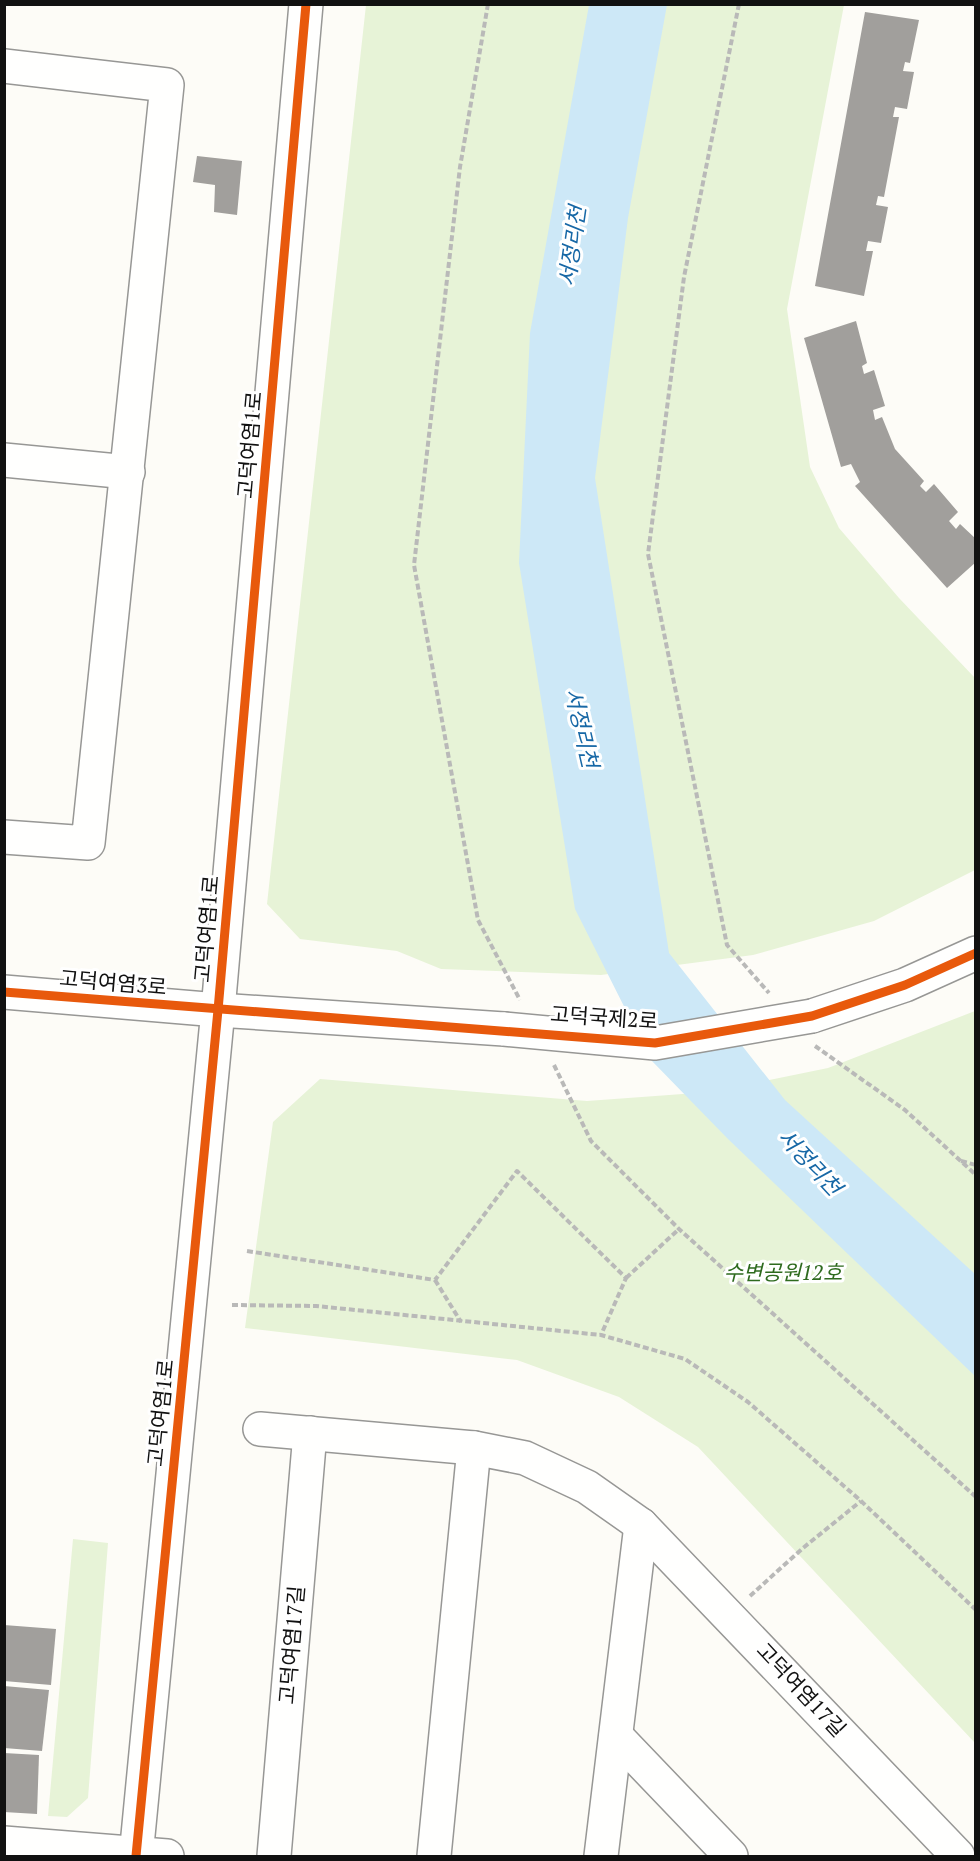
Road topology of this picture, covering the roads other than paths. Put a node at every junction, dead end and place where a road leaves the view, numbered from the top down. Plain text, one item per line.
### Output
1 (306, 4) edge
2 (4, 66) edge
3 (4, 460) edge
4 (128, 472) junction
5 (4, 837) edge
6 (975, 953) edge
7 (4, 992) edge
8 (218, 1010) junction
9 (260, 1429) dead end
10 (310, 1433) junction
11 (474, 1448) junction
12 (641, 1525) junction
13 (616, 1736) junction
14 (4, 1843) edge
15 (146, 1856) edge
16 (274, 1857) edge
17 (434, 1857) edge
18 (602, 1857) edge
19 (731, 1857) edge
20 (958, 1857) edge

1 - 8 street, 고덕여염1로
2 - 4 street
3 - 4 street
4 - 5 street
6 - 8 street, 고덕국제2로, bridge
7 - 8 street, 고덕여염3로
8 - 15 street, 고덕여염1로
9 - 10 street, 고덕여염17길
10 - 11 street, 고덕여염17길
10 - 16 street, 고덕여염17길
11 - 12 street, 고덕여염17길
11 - 17 street
12 - 13 street
12 - 20 street, 고덕여염17길
13 - 18 street
13 - 19 street
14 - 15 street

